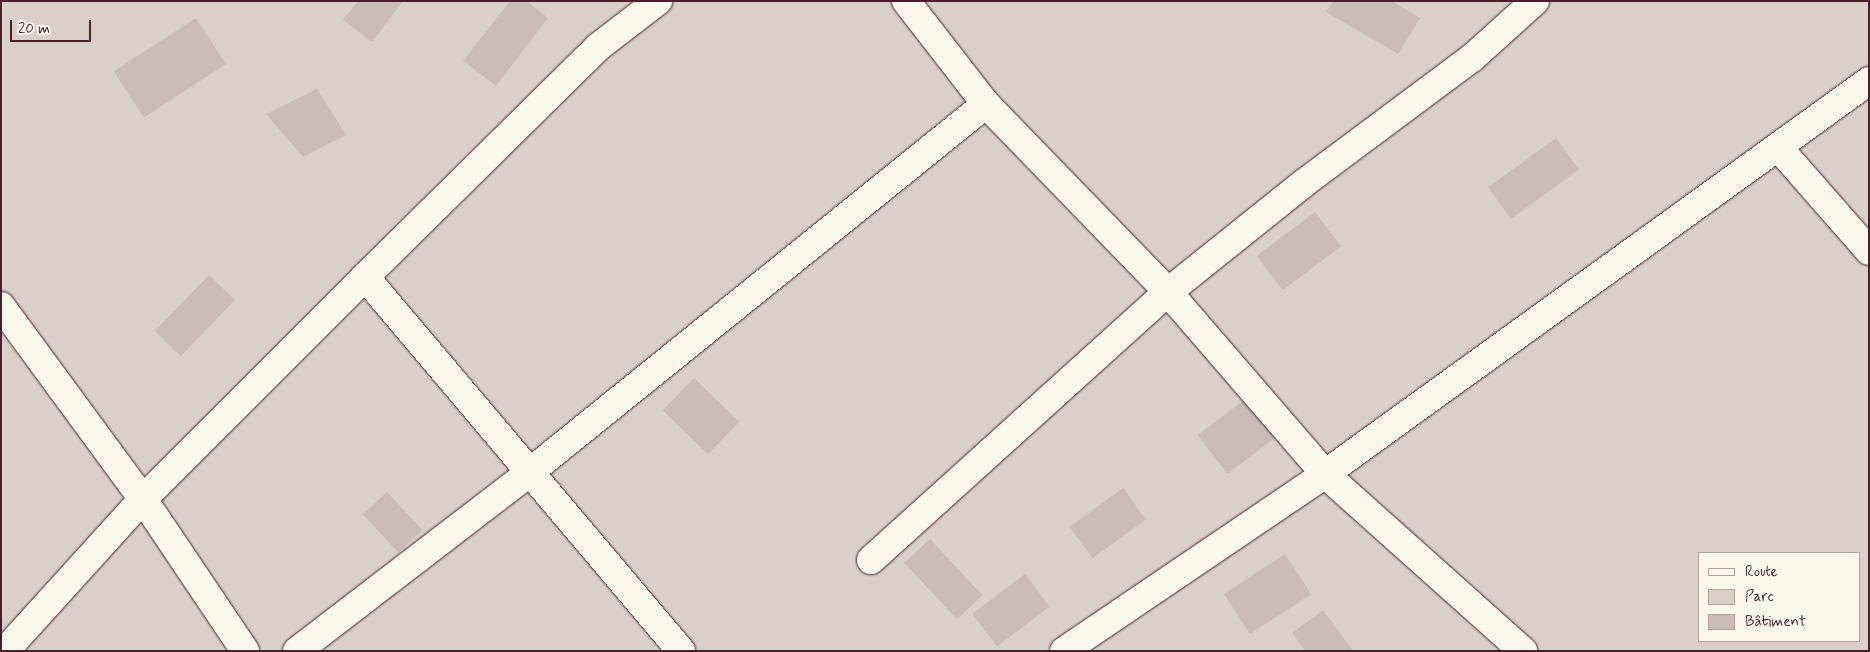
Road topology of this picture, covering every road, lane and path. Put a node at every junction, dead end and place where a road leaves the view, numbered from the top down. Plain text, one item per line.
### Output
1 (658, 1) edge
2 (906, 1) edge
3 (1535, 1) edge
4 (1869, 81) edge
5 (986, 104) junction
6 (1778, 147) junction
7 (1869, 251) edge
8 (365, 277) junction
9 (1168, 292) junction
10 (1, 306) edge
11 (530, 472) junction
12 (1325, 474) junction
13 (143, 499) junction
14 (871, 560) dead end
15 (5, 651) edge
16 (245, 651) edge
17 (297, 651) edge
18 (681, 651) edge
19 (1064, 651) edge
20 (1523, 651) edge

1 - 8 main road
2 - 5 main road
3 - 9 main road
4 - 6 main road
5 - 9 main road
5 - 11 main road
6 - 7 main road
6 - 12 main road
8 - 11 main road
8 - 13 main road
9 - 12 main road
9 - 14 main road
10 - 13 main road
11 - 17 main road
11 - 18 main road
12 - 19 main road
12 - 20 main road
13 - 15 main road
13 - 16 main road

